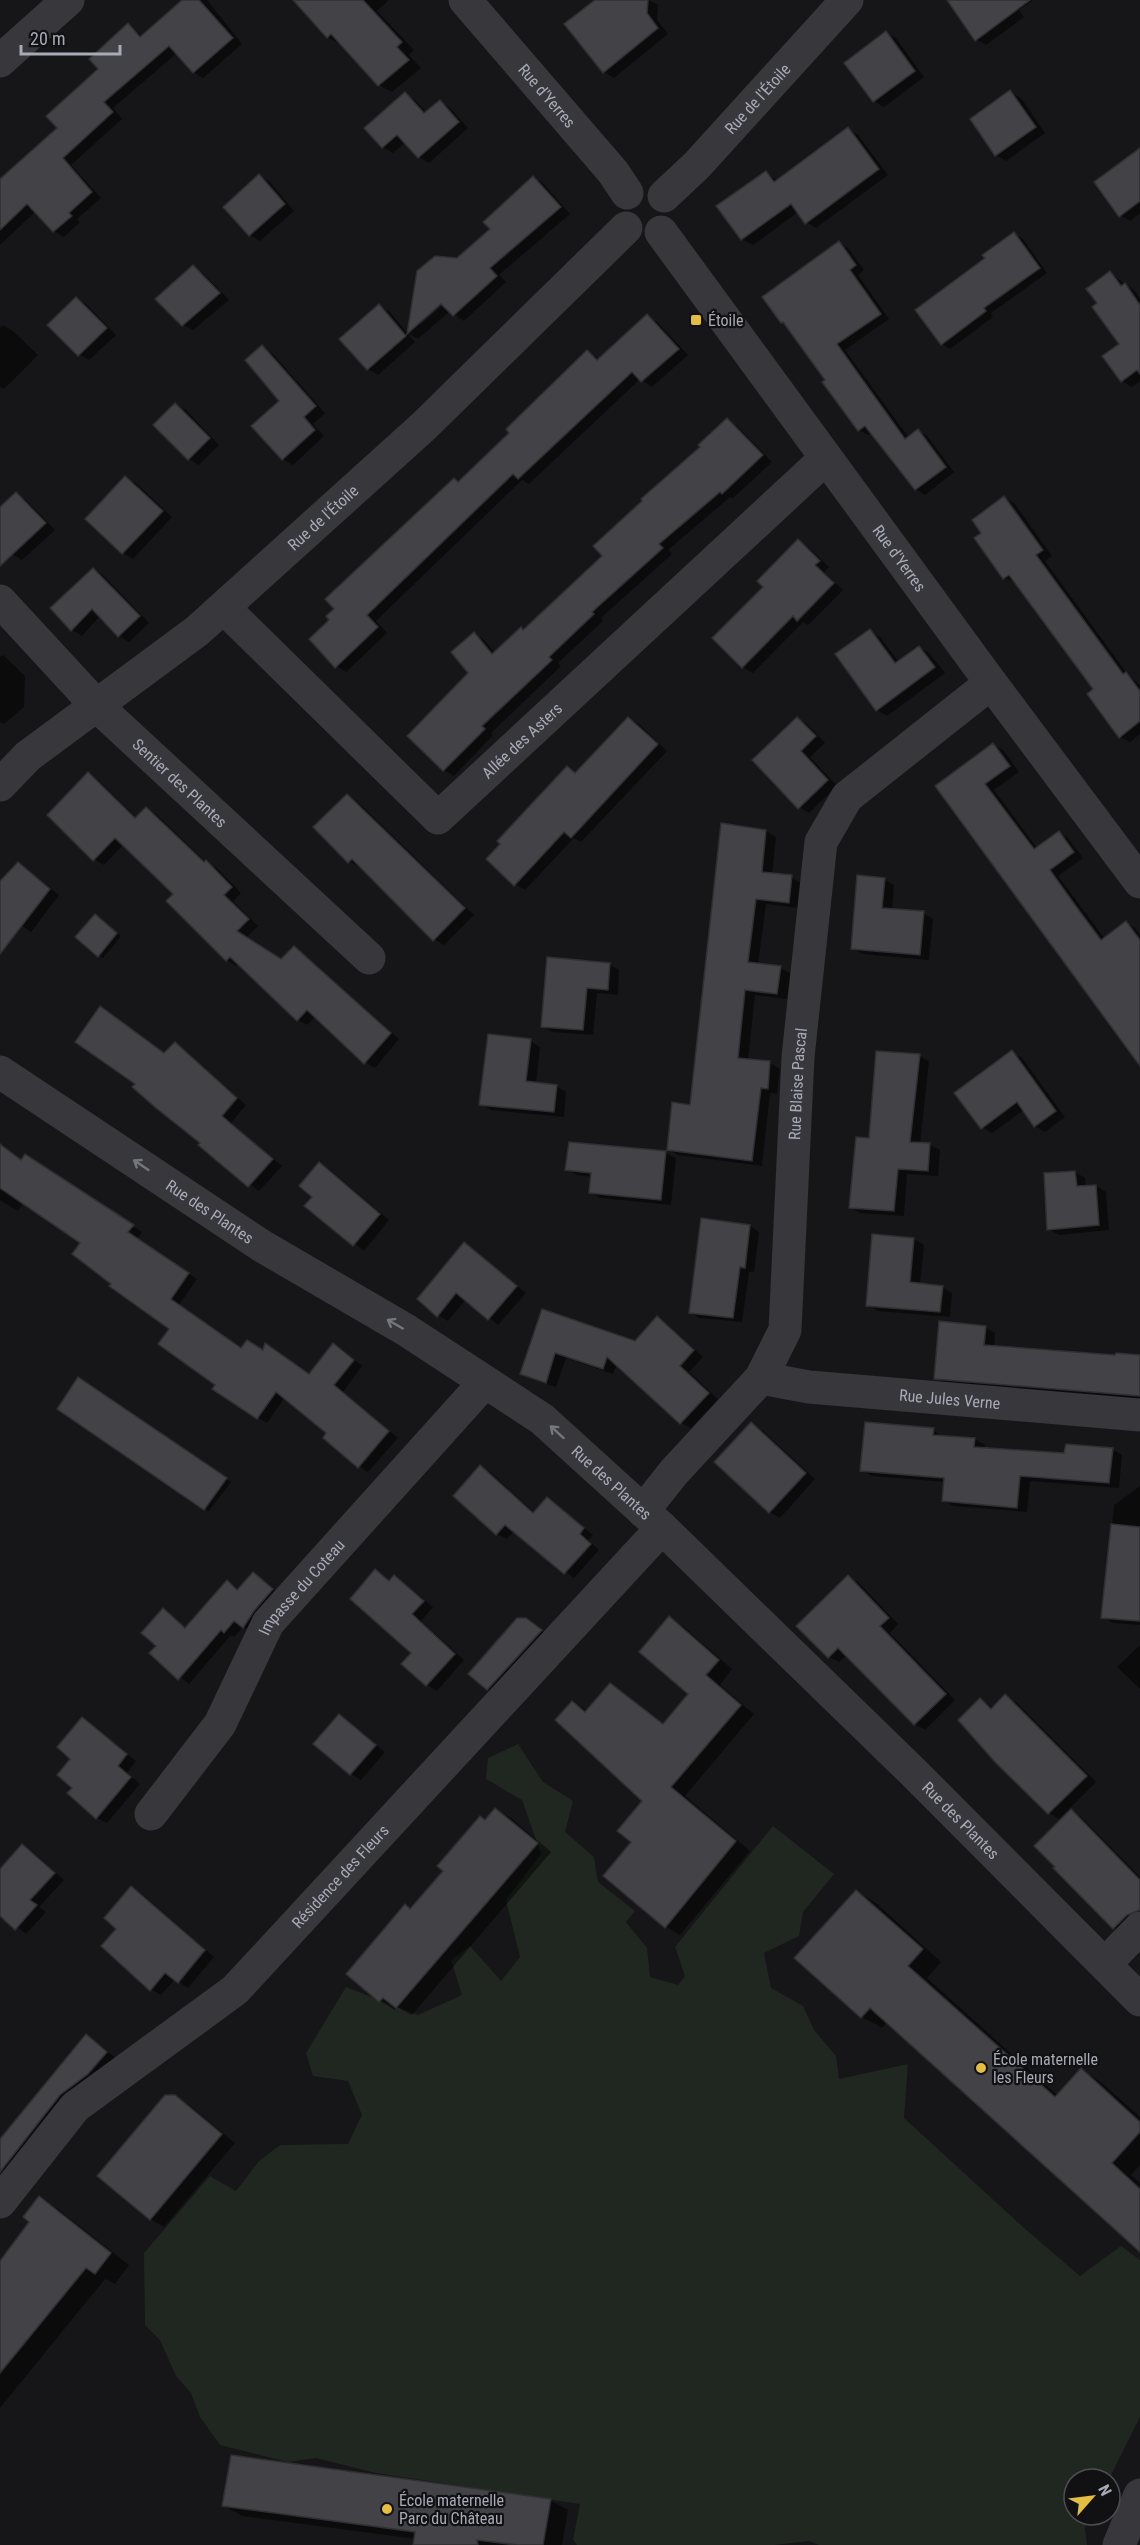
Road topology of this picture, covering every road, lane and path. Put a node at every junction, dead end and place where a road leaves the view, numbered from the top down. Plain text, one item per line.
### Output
1 (68, 0) edge
2 (465, 0) edge
3 (847, 0) edge
4 (0, 61) edge
5 (627, 193) junction
6 (664, 196) junction
7 (626, 228) junction
8 (661, 232) junction
9 (826, 458) junction
10 (0, 601) edge
11 (224, 608) junction
12 (991, 683) junction
13 (97, 706) junction
14 (0, 785) edge
15 (1140, 882) edge
16 (369, 958) dead end
17 (0, 1072) edge
18 (761, 1378) junction
19 (484, 1383) junction
20 (1140, 1415) edge
21 (652, 1520) junction
22 (151, 1814) dead end
23 (1140, 1928) edge
24 (1105, 1964) junction
25 (1140, 2000) edge
26 (0, 2202) edge
27 (1140, 2495) edge
28 (1119, 2545) edge

1 - 4 street
2 - 5 street, Rue d'Yerres
3 - 6 street, Rue de l'Étoile
5 - 6 street
5 - 7 street
6 - 8 street
7 - 8 street
7 - 11 street, Rue de l'Étoile
8 - 9 street, Rue d'Yerres
9 - 11 street, Allée des Asters
9 - 12 street, Rue d'Yerres
10 - 13 street, Sentier des Plantes
11 - 13 street, Rue de l'Étoile
12 - 15 street, Rue d'Yerres
12 - 18 street, Rue Blaise Pascal
13 - 14 street, Rue de l'Étoile
13 - 16 street, Sentier des Plantes
19 -> 17 street, Rue des Plantes
18 - 20 street, Rue Jules Verne
18 - 21 street, Rue Blaise Pascal
21 -> 19 street, Rue des Plantes
19 - 22 street, Impasse du Coteau
21 - 24 street, Rue des Plantes
21 - 26 street, Résidence des Fleurs
23 - 24 street
24 - 25 street, Rue des Plantes
27 - 28 street

